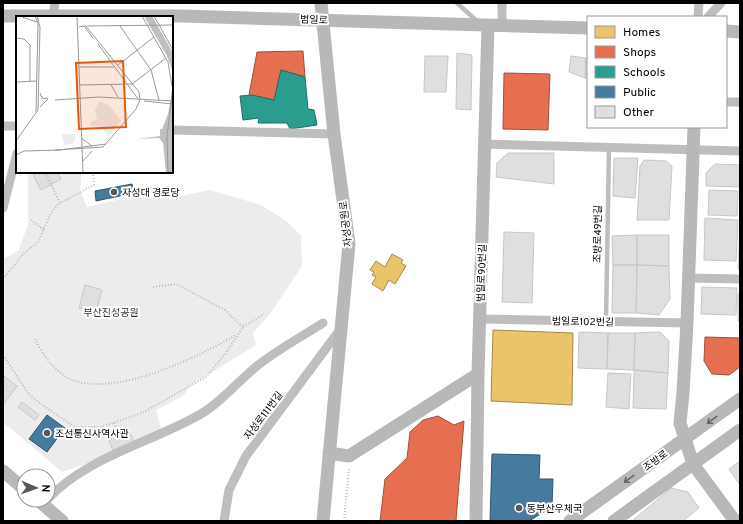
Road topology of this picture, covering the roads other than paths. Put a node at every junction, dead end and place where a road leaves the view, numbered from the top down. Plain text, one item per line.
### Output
1 (321, 3) edge
2 (457, 3) edge
3 (502, 3) edge
4 (699, 3) edge
5 (721, 3) edge
6 (54, 9) edge
7 (3, 16) edge
8 (40, 16) edge
9 (698, 16) edge
10 (709, 16) edge
11 (322, 19) junction
12 (484, 26) junction
13 (502, 26) junction
14 (587, 28) edge
15 (727, 31) edge
16 (740, 32) edge
17 (727, 102) edge
18 (740, 102) edge
19 (3, 126) edge
20 (16, 126) edge
21 (694, 128) edge
22 (173, 130) edge
23 (334, 134) junction
24 (484, 144) junction
25 (609, 148) junction
26 (693, 150) junction
27 (740, 151) edge
28 (16, 157) edge
29 (3, 208) edge
30 (688, 278) junction
31 (740, 279) edge
32 (480, 319) junction
33 (606, 321) junction
34 (323, 323) dead end
35 (687, 323) junction
36 (340, 331) junction
37 (478, 374) junction
38 (740, 399) edge
39 (740, 430) edge
40 (684, 440) junction
41 (329, 454) junction
42 (693, 464) junction
43 (3, 471) edge
44 (16, 482) edge
45 (56, 489) edge
46 (50, 508) edge
47 (62, 521) edge
48 (224, 521) edge
49 (323, 521) edge
50 (476, 521) edge
51 (570, 521) edge
52 (614, 521) edge
53 (735, 521) edge

1 - 11 main road, 자성공원로
2 - 12 lane
3 - 13 street
4 - 9 street
5 - 10 street
6 - 8 main road, 범일로
6 - 11 main road, 범일로
7 - 8 main road, 범일로
11 - 12 main road, 범일로
11 - 23 main road, 자성공원로
12 - 13 main road, 범일로
12 - 24 main road, 범일로90번길
13 - 14 main road, 범일로
15 - 16 main road
17 - 18 street
19 - 20 street
21 - 26 main road
22 - 23 street
23 - 36 main road, 자성공원로
24 - 25 street
24 - 32 main road, 범일로90번길
25 - 26 street
25 - 33 lane, 조방로49번길
26 - 27 street
26 - 30 main road
28 - 29 street
30 - 31 street
30 - 35 main road
32 - 33 street, 범일로102번길
32 - 37 main road, 범일로90번길
33 - 35 street, 범일로102번길
34 - 45 street
35 - 40 main road
36 - 41 main road, 자성공원로
36 - 48 street, 자성로111번길
37 - 41 main road
37 - 50 main road, 범일로90번길
38 -> 40 main road, 조방로
39 - 42 main road
40 - 42 main road
40 -> 51 main road, 조방로
41 - 49 main road, 자성공원로
42 - 52 main road
42 - 53 main road
43 - 44 main road
46 - 47 main road

